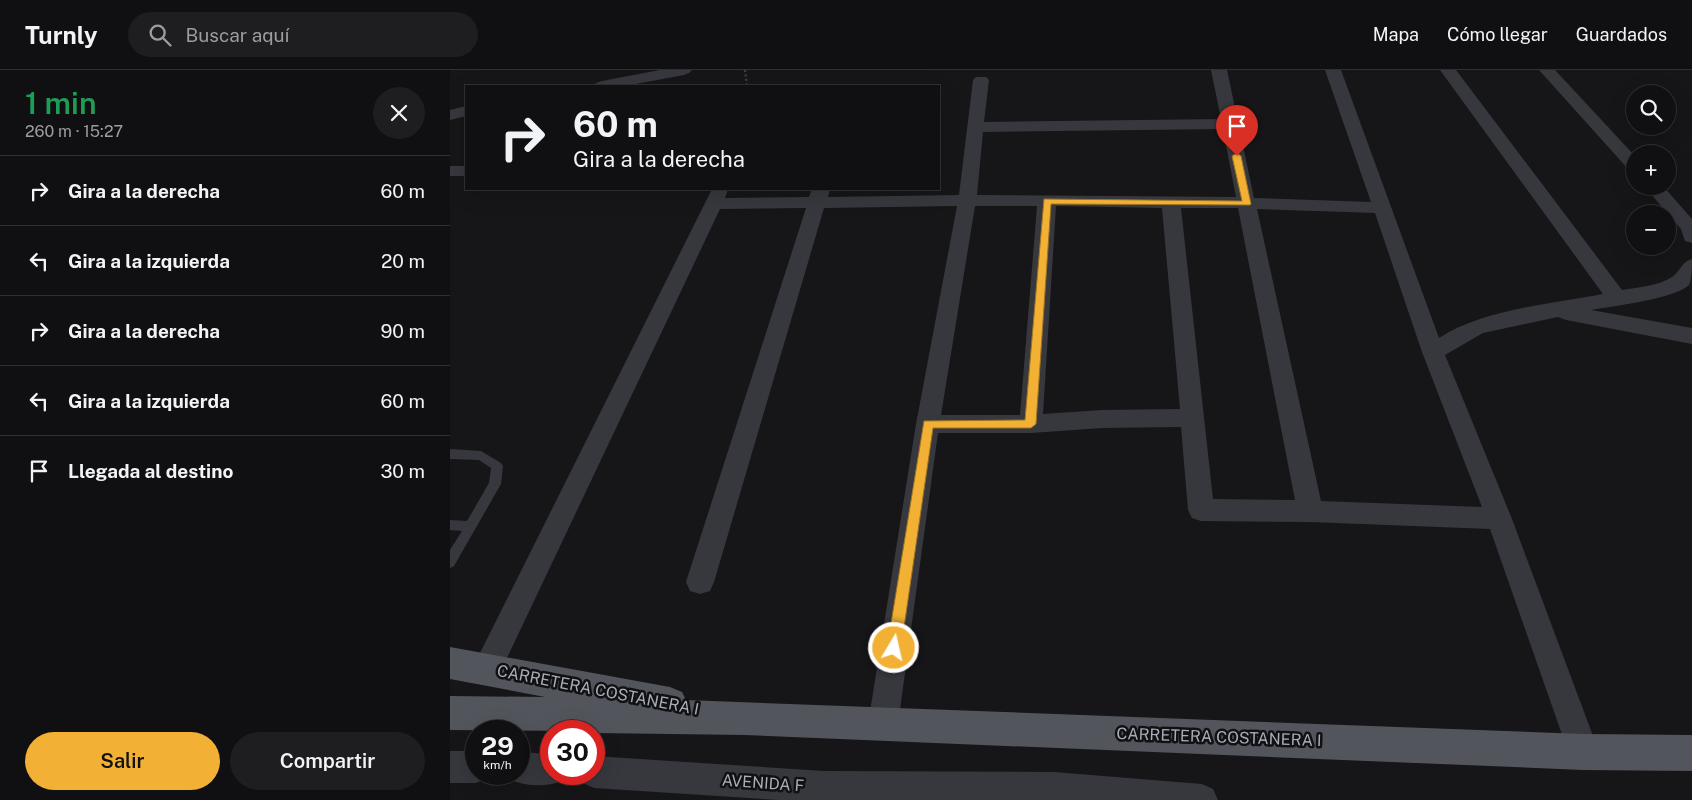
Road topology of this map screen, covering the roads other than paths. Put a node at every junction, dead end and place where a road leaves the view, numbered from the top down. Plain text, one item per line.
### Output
1 (684, 70) edge
2 (1219, 70) edge
3 (1334, 70) edge
4 (1448, 70) edge
5 (1547, 70) edge
6 (981, 80) dead end
7 (607, 85) edge
8 (465, 111) edge
9 (450, 114) edge
10 (1230, 124) junction
11 (975, 127) junction
12 (1626, 156) edge
13 (450, 171) edge
14 (465, 171) edge
15 (1661, 195) edge
16 (717, 196) edge
17 (819, 196) edge
18 (967, 200) junction
19 (1047, 201) junction
20 (1171, 202) junction
21 (1247, 204) junction
22 (1382, 208) junction
23 (1692, 237) edge
24 (1692, 265) edge
25 (1617, 298) junction
26 (1552, 310) junction
27 (1692, 336) edge
28 (1433, 352) junction
29 (1193, 418) junction
30 (928, 424) junction
31 (1031, 424) junction
32 (450, 454) edge
33 (1310, 511) junction
34 (1499, 519) junction
35 (450, 525) edge
36 (471, 526) junction
37 (450, 562) edge
38 (700, 582) dead end
39 (450, 663) edge
40 (487, 669) junction
41 (450, 713) edge
42 (745, 718) junction
43 (883, 724) junction
44 (1583, 752) junction
45 (1692, 753) edge
46 (450, 767) edge
47 (465, 767) edge
48 (605, 773) edge
49 (823, 793) edge
50 (1054, 794) edge
51 (1202, 800) edge

1 - 7 street
2 - 10 street
3 - 22 street
4 - 25 street
5 - 12 street
6 - 11 street
8 - 9 street
10 - 11 street
10 - 21 street
11 - 18 street
13 - 14 street
15 - 23 street
16 - 17 street
16 - 40 street
17 - 18 street
17 - 38 street
18 - 19 street
18 - 30 street
19 - 20 street
19 - 31 street
20 - 21 street
20 - 29 street
21 - 22 street
21 - 33 street
22 - 28 street
24 - 25 street
25 - 26 street
26 - 27 street
26 - 28 street
28 - 34 street
29 - 31 street
29 - 33 street
30 - 31 street
30 - 43 street
32 - 36 lane
33 - 34 street
34 - 44 street
35 - 36 lane
36 - 37 lane
39 - 40 main road, CARRETERA COSTANERA I
40 - 42 main road, CARRETERA COSTANERA I
41 - 42 main road, CARRETERA COSTANERA I
42 - 43 main road, CARRETERA COSTANERA I
43 - 44 main road, CARRETERA COSTANERA I
44 - 45 main road, CARRETERA COSTANERA I
46 - 47 street
48 - 49 street, AVENIDA F
49 - 50 street, AVENIDA F
50 - 51 street, AVENIDA F

